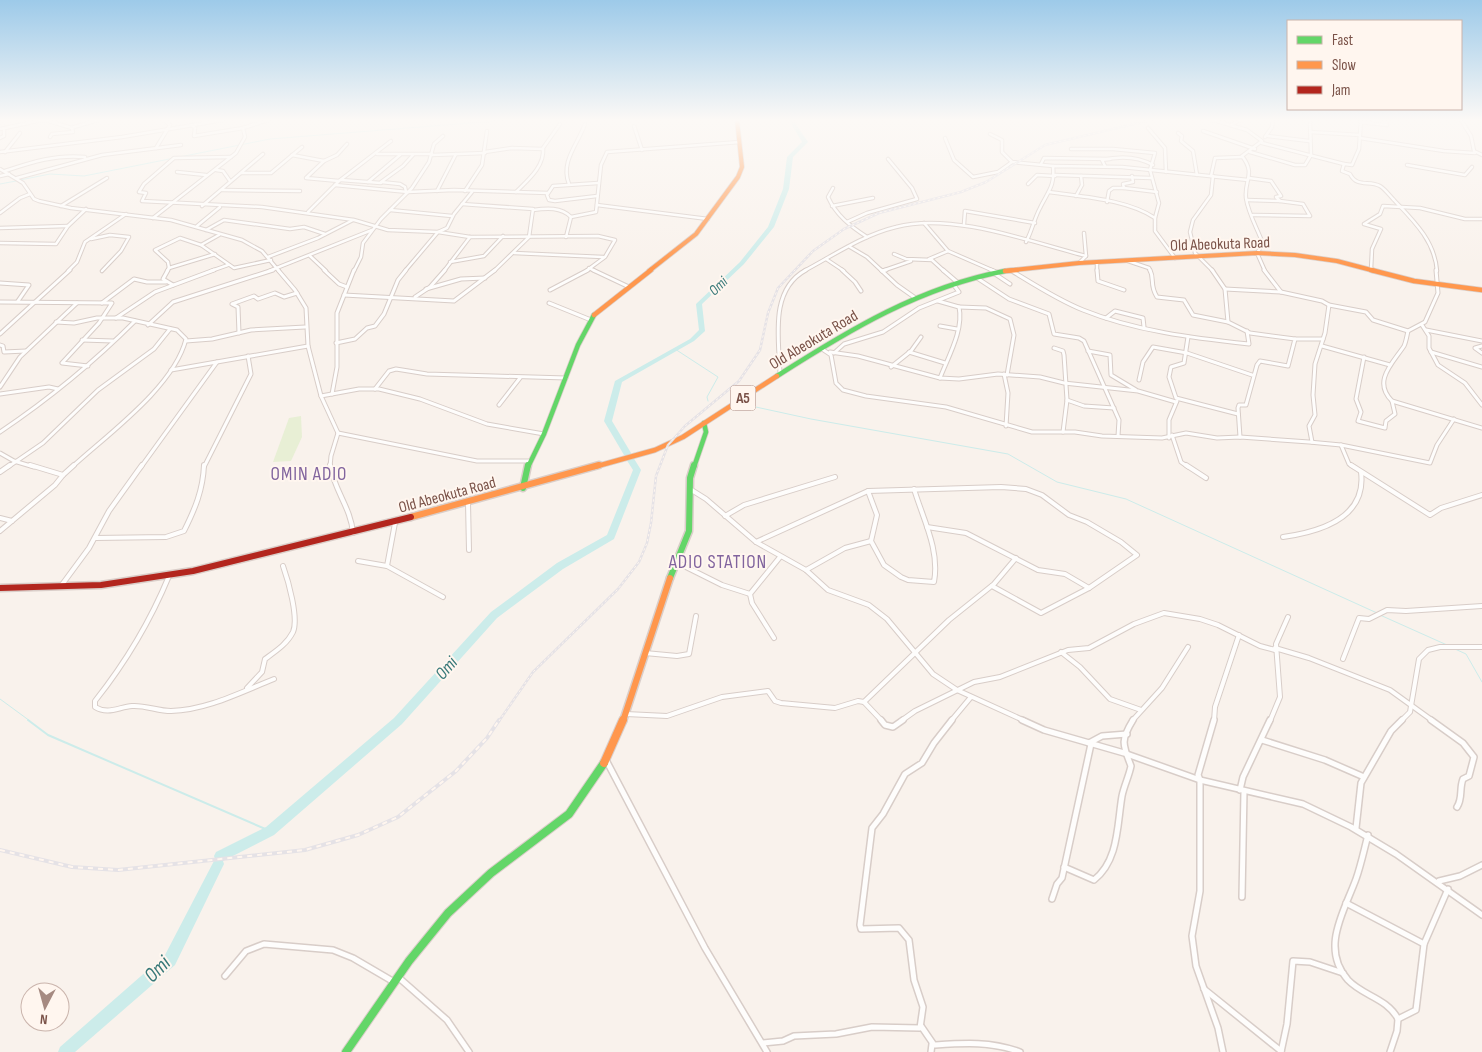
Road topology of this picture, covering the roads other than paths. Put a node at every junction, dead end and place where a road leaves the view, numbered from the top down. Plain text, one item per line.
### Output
1 (11, 169) edge
2 (48, 169) edge
3 (161, 169) edge
4 (246, 169) edge
5 (278, 169) edge
6 (316, 169) edge
7 (356, 169) edge
8 (384, 169) edge
9 (399, 169) edge
10 (424, 169) edge
11 (448, 169) edge
12 (479, 169) edge
13 (535, 169) edge
14 (566, 169) edge
15 (601, 169) edge
16 (740, 169) edge
17 (896, 169) edge
18 (964, 169) edge
19 (1002, 169) edge
20 (1054, 169) edge
21 (1133, 169) edge
22 (1197, 169) edge
23 (1213, 169) edge
24 (1249, 169) edge
25 (1343, 169) edge
26 (1431, 169) edge
27 (1470, 169) edge
28 (0, 170) edge
29 (214, 170) joint
30 (5, 171) junction
31 (1150, 171) junction
32 (177, 172) dead end
33 (1166, 172) joint
34 (241, 173) junction
35 (9, 174) junction
36 (206, 174) junction
37 (1055, 175) junction
38 (1198, 175) junction
39 (0, 176) edge
40 (1081, 176) junction
41 (1132, 176) junction
42 (1212, 176) junction
43 (17, 178) junction
44 (107, 178) dead end
45 (1151, 178) junction
46 (1248, 179) junction
47 (340, 180) junction
48 (230, 181) junction
49 (368, 182) junction
50 (382, 183) junction
51 (598, 183) junction
52 (569, 184) junction
53 (1028, 184) dead end
54 (335, 185) junction
55 (833, 188) dead end
56 (1124, 188) junction
57 (222, 190) junction
58 (300, 191) dead end
59 (437, 191) junction
60 (465, 191) junction
61 (407, 192) junction
62 (472, 192) junction
63 (516, 192) junction
64 (1050, 192) junction
65 (1157, 192) junction
66 (548, 193) junction
67 (30, 194) junction
68 (597, 196) junction
69 (1077, 196) junction
70 (873, 198) dead end
71 (548, 199) junction
72 (1247, 200) junction
73 (1280, 201) junction
74 (173, 202) junction
75 (1107, 202) junction
76 (462, 204) junction
77 (598, 205) junction
78 (61, 206) junction
79 (202, 206) junction
80 (222, 206) junction
81 (832, 206) junction
82 (544, 208) junction
83 (86, 209) junction
84 (1401, 209) junction
85 (390, 210) junction
86 (533, 210) junction
87 (308, 212) junction
88 (0, 214) edge
89 (126, 214) junction
90 (1253, 215) junction
91 (452, 216) junction
92 (571, 217) junction
93 (153, 218) junction
94 (1155, 218) junction
95 (708, 219) junction
96 (1482, 219) edge
97 (354, 220) junction
98 (847, 222) junction
99 (924, 222) junction
100 (1036, 223) junction
101 (964, 224) junction
102 (68, 226) junction
103 (197, 226) junction
104 (0, 228) edge
105 (375, 228) junction
106 (206, 230) junction
107 (100, 231) junction
108 (438, 232) junction
109 (1084, 233) dead end
110 (325, 234) junction
111 (110, 235) junction
112 (219, 235) junction
113 (503, 236) junction
114 (470, 237) junction
115 (529, 237) junction
116 (566, 237) junction
117 (867, 237) junction
118 (88, 240) junction
119 (1026, 242) junction
120 (0, 243) edge
121 (200, 244) junction
122 (850, 247) junction
123 (948, 251) junction
124 (514, 253) junction
125 (1257, 253) junction
126 (215, 254) junction
127 (894, 254) dead end
128 (310, 256) junction
129 (1086, 256) junction
130 (1199, 256) junction
131 (603, 257) junction
132 (1175, 258) junction
133 (270, 259) junction
134 (826, 259) junction
135 (929, 259) junction
136 (913, 260) junction
137 (1128, 261) junction
138 (449, 263) junction
139 (1079, 263) junction
140 (1098, 263) junction
141 (228, 265) junction
142 (169, 268) junction
143 (278, 268) junction
144 (589, 268) junction
145 (1011, 270) junction
146 (1371, 270) junction
147 (882, 271) junction
148 (102, 272) dead end
149 (995, 273) junction
150 (976, 277) junction
151 (485, 278) junction
152 (166, 282) junction
153 (955, 282) junction
154 (0, 283) edge
155 (1010, 284) dead end
156 (173, 285) junction
157 (1437, 286) junction
158 (346, 287) junction
159 (629, 287) junction
160 (1225, 289) junction
161 (425, 290) junction
162 (550, 290) dead end
163 (1124, 290) dead end
164 (1482, 290) edge
165 (861, 291) dead end
166 (1282, 292) junction
167 (297, 293) junction
168 (344, 294) junction
169 (914, 297) junction
170 (392, 298) junction
171 (412, 298) junction
172 (426, 300) junction
173 (18, 301) junction
174 (34, 301) junction
175 (938, 301) junction
176 (0, 302) edge
177 (77, 303) junction
178 (550, 303) dead end
179 (102, 304) junction
180 (1329, 305) junction
181 (958, 307) junction
182 (105, 318) junction
183 (116, 318) junction
184 (1106, 318) junction
185 (591, 320) junction
186 (135, 321) junction
187 (56, 322) junction
188 (1228, 322) junction
189 (148, 325) junction
190 (1422, 325) junction
191 (940, 326) dead end
192 (305, 327) junction
193 (1144, 327) junction
194 (170, 329) junction
195 (958, 330) junction
196 (1247, 330) junction
197 (1426, 330) junction
198 (1408, 331) junction
199 (239, 333) junction
200 (0, 334) edge
201 (921, 337) dead end
202 (1188, 337) junction
203 (1295, 339) junction
204 (1324, 339) junction
205 (82, 340) junction
206 (1482, 340) edge
207 (186, 341) junction
208 (113, 342) junction
209 (336, 343) junction
210 (0, 345) edge
211 (308, 346) junction
212 (1322, 346) junction
213 (1482, 346) edge
214 (1054, 348) dead end
215 (26, 351) junction
216 (825, 351) junction
217 (1088, 351) junction
218 (909, 352) junction
219 (1431, 352) junction
220 (834, 353) junction
221 (1187, 353) junction
222 (1482, 353) edge
223 (248, 356) junction
224 (1364, 357) junction
225 (217, 362) junction
226 (945, 363) junction
227 (1390, 365) junction
228 (88, 366) junction
229 (891, 367) junction
230 (1482, 367) edge
231 (171, 370) junction
232 (780, 374) junction
233 (1005, 374) junction
234 (1252, 375) junction
235 (520, 378) junction
236 (566, 378) junction
237 (940, 378) junction
238 (1139, 380) dead end
239 (1064, 383) junction
240 (0, 387) edge
241 (1104, 387) junction
242 (58, 389) junction
243 (376, 389) junction
244 (1138, 391) junction
245 (0, 394) edge
246 (332, 394) junction
247 (321, 396) junction
248 (1067, 400) junction
249 (1177, 400) junction
250 (1392, 402) junction
251 (499, 405) dead end
252 (1482, 405) edge
253 (1114, 408) junction
254 (1238, 414) junction
255 (1454, 419) junction
256 (704, 423) junction
257 (1006, 426) junction
258 (1482, 428) edge
259 (0, 432) edge
260 (1064, 432) junction
261 (338, 433) junction
262 (544, 434) junction
263 (1118, 436) junction
264 (1167, 437) junction
265 (1240, 437) junction
266 (1173, 438) junction
267 (1312, 442) junction
268 (1341, 445) junction
269 (0, 453) edge
270 (14, 460) junction
271 (529, 461) junction
272 (0, 472) edge
273 (1361, 472) junction
274 (63, 475) junction
275 (835, 477) dead end
276 (1206, 478) dead end
277 (523, 488) junction
278 (690, 489) junction
279 (914, 489) junction
280 (868, 492) junction
281 (1482, 494) edge
282 (468, 503) junction
283 (725, 516) junction
284 (0, 518) edge
285 (12, 521) junction
286 (395, 522) junction
287 (927, 527) junction
288 (0, 531) edge
289 (353, 533) junction
290 (1283, 537) dead end
291 (95, 538) junction
292 (871, 541) junction
293 (756, 542) junction
294 (469, 550) dead end
295 (780, 557) junction
296 (1016, 558) junction
297 (358, 561) dead end
298 (678, 563) junction
299 (283, 566) dead end
300 (388, 566) junction
301 (806, 570) junction
302 (169, 576) junction
303 (992, 586) junction
304 (60, 587) junction
305 (0, 588) edge
306 (1089, 588) junction
307 (750, 594) junction
308 (444, 597) dead end
309 (1482, 606) edge
310 (696, 616) dead end
311 (1288, 617) dead end
312 (1239, 634) junction
313 (774, 638) dead end
314 (1188, 646) dead end
315 (1482, 647) edge
316 (1275, 649) junction
317 (916, 652) junction
318 (1062, 652) junction
319 (645, 653) junction
320 (1342, 659) dead end
321 (274, 679) dead end
322 (957, 690) junction
323 (243, 691) junction
324 (971, 697) junction
325 (864, 702) junction
326 (1412, 705) junction
327 (1142, 710) junction
328 (626, 714) junction
329 (1127, 734) junction
330 (1262, 740) junction
331 (1090, 744) junction
332 (1124, 754) junction
333 (606, 760) junction
334 (1364, 778) junction
335 (1200, 780) junction
336 (1242, 790) junction
337 (1457, 808) dead end
338 (1356, 828) junction
339 (1368, 835) junction
340 (1482, 865) edge
341 (1064, 867) junction
342 (1439, 882) junction
343 (1448, 889) junction
344 (1242, 897) dead end
345 (1052, 899) dead end
346 (1346, 903) junction
347 (1482, 915) edge
348 (1424, 944) junction
349 (1343, 973) junction
350 (225, 976) dead end
351 (396, 979) junction
352 (1204, 989) junction
353 (1398, 1019) junction
354 (921, 1026) junction
355 (764, 1043) junction
356 (932, 1044) junction
357 (346, 1052) edge
358 (469, 1052) edge
359 (767, 1052) edge
360 (931, 1052) edge
361 (1020, 1052) edge
362 (1223, 1052) edge
363 (1281, 1052) edge
364 (1390, 1052) edge

1 - 30 street
2 - 43 street
3 - 74 street
4 - 34 street
5 - 34 street
6 - 47 street
7 - 47 street
8 - 49 street
9 - 50 street
10 - 61 street
11 - 59 street
12 - 60 street
13 - 63 street
14 - 52 street
15 - 51 street
16 - 95 main road
17 - 98 street
18 - 19 street
20 - 37 street
21 - 31 street
22 - 38 street
23 - 42 street
24 - 46 street
25 - 84 street
26 - 27 street
28 - 30 street
29 - 36 street
29 - 48 street
30 - 35 street
31 - 33 street
31 - 45 street
32 - 36 street
33 - 38 street
34 - 48 street
35 - 39 street
35 - 43 street
36 - 74 street
37 - 40 street
37 - 53 street
37 - 64 street
38 - 42 street
40 - 41 street
40 - 69 street
41 - 45 street
41 - 56 street
42 - 46 street
42 - 130 street
43 - 67 street
44 - 78 street
45 - 65 street
46 - 72 street
46 - 73 street
47 - 49 street
47 - 54 street
48 - 57 street
49 - 50 street
50 - 61 street
51 - 52 street
51 - 68 street
52 - 66 street
54 - 61 street
54 - 87 street
55 - 81 street
56 - 65 street
56 - 75 street
57 - 58 street
57 - 79 street
59 - 60 street
59 - 61 street
60 - 62 street
61 - 85 street
62 - 63 street
62 - 76 street
63 - 66 street
64 - 69 street
64 - 100 street
65 - 94 street
66 - 71 street
67 - 78 street
67 - 88 street
68 - 71 street
68 - 77 street
69 - 75 street
70 - 81 street
71 - 82 street
72 - 73 street
72 - 90 street
73 - 90 street
74 - 79 street
74 - 93 street
75 - 94 street
76 - 86 street
76 - 91 street
77 - 92 street
77 - 95 street
78 - 83 street
79 - 80 street
80 - 87 street
80 - 103 street
81 - 98 street
82 - 86 street
82 - 92 street
83 - 89 street
83 - 102 street
84 - 96 street
84 - 146 street
84 - 157 street
85 - 91 street
85 - 105 street
86 - 115 street
87 - 97 street
89 - 93 street
89 - 107 street
90 - 125 street
91 - 108 street
92 - 116 street
93 - 103 street
94 - 132 street
95 - 159 main road
97 - 105 street
97 - 110 street
98 - 117 street
99 - 101 street
99 - 117 street
99 - 123 street
100 - 101 street
100 - 119 street
101 - 119 street
102 - 104 street
102 - 120 street
103 - 106 street
105 - 108 street
105 - 128 street
105 - 158 street
106 - 110 street
106 - 112 street
107 - 111 street
107 - 118 street
108 - 114 street
108 - 170 street
109 - 129 street
110 - 133 street
111 - 118 street
111 - 148 street
112 - 121 street
112 - 133 street
113 - 114 street
113 - 115 street
113 - 138 street
114 - 138 street
115 - 116 street
115 - 124 street
116 - 131 street
117 - 122 street
118 - 174 street
119 - 129 street
121 - 126 street
121 - 142 street
122 - 134 street
122 - 147 street
123 - 135 street
123 - 149 street
124 - 131 street
124 - 151 street
125 - 130 main road, Old Abeokuta Road / A5
125 - 146 main road, Old Abeokuta Road / A5
125 - 166 street
126 - 141 street
126 - 142 street
127 - 136 street
128 - 143 street
128 - 158 street
129 - 139 street
130 - 132 main road, Old Abeokuta Road / A5
130 - 160 street
131 - 144 street
132 - 137 main road, Old Abeokuta Road / A5
133 - 141 street
133 - 143 street
134 - 165 street
134 - 232 street
135 - 136 street
135 - 153 street
136 - 147 street
137 - 140 main road, Old Abeokuta Road / A5
137 - 188 street
138 - 161 street
139 - 140 main road, Old Abeokuta Road / A5
139 - 145 main road, Old Abeokuta Road / A5
140 - 163 street
141 - 156 street
142 - 152 street
143 - 167 street
143 - 189 street
144 - 159 street
144 - 162 street
145 - 149 main road, Old Abeokuta Road / A5
145 - 184 street
146 - 157 main road, Old Abeokuta Road / A5
147 - 169 street
149 - 150 main road, Old Abeokuta Road / A5
149 - 155 street
150 - 153 main road, Old Abeokuta Road / A5
150 - 217 street
151 - 161 street
151 - 172 street
152 - 156 street
152 - 179 street
153 - 169 main road, Old Abeokuta Road / A5
153 - 175 street
154 - 173 street
156 - 183 street
157 - 164 main road, Old Abeokuta Road / A5
157 - 190 street
158 - 168 street
159 - 185 main road
160 - 166 street
160 - 188 street
161 - 171 street
161 - 172 street
166 - 180 street
167 - 192 street
167 - 199 street
168 - 170 street
168 - 209 street
169 - 216 main road, Old Abeokuta Road / A5
170 - 171 street
170 - 209 street
171 - 172 street
173 - 174 street
173 - 176 street
174 - 177 street
174 - 200 street
175 - 181 street
175 - 220 street
177 - 179 street
177 - 187 street
178 - 185 street
179 - 182 street
180 - 198 street
180 - 204 street
181 - 195 street
181 - 233 street
182 - 183 street
182 - 187 street
182 - 205 street
183 - 186 street
184 - 193 street
184 - 193 street
185 - 236 main road
186 - 189 street
186 - 208 street
187 - 215 street
188 - 196 street
189 - 194 street
190 - 197 street
190 - 198 street
191 - 195 street
192 - 199 street
192 - 211 street
193 - 202 street
194 - 207 street
194 - 270 street
195 - 226 street
196 - 202 street
196 - 203 street
197 - 206 street
197 - 219 street
198 - 227 street
199 - 207 street
201 - 218 street
202 - 221 street
203 - 204 street
203 - 234 street
204 - 212 street
205 - 208 street
205 - 228 street
207 - 231 street
208 - 228 street
209 - 246 street
210 - 215 street
211 - 223 street
211 - 247 street
212 - 224 street
212 - 267 street
213 - 222 street
214 - 239 street
215 - 240 street
216 - 220 street
216 - 232 main road, Old Abeokuta Road / A5
216 - 257 street
217 - 241 street
217 - 244 street
218 - 226 street
218 - 229 street
219 - 230 street
219 - 252 street
220 - 229 street
221 - 234 street
221 - 238 street
221 - 249 street
223 - 225 street
223 - 291 street
224 - 227 street
224 - 250 street
225 - 231 street
225 - 291 street
226 - 237 street
227 - 250 street
228 - 242 street
229 - 237 street
231 - 274 street
232 - 256 main road, Old Abeokuta Road / A5
233 - 237 street
233 - 239 street
233 - 257 street
234 - 254 street
235 - 236 street
235 - 243 street
235 - 251 street
236 - 262 main road
239 - 241 street
239 - 248 street
241 - 244 street
241 - 253 street
242 - 245 street
242 - 259 street
243 - 246 street
243 - 262 street
244 - 249 street
246 - 247 street
247 - 261 street
248 - 253 street
248 - 260 street
249 - 254 street
249 - 264 street
250 - 255 street
253 - 263 street
254 - 265 street
255 - 258 street
255 - 268 street
256 - 277 main road, Old Abeokuta Road / A5
256 - 278 main road
257 - 260 street
260 - 263 street
261 - 271 street
261 - 289 street
262 - 271 main road
263 - 264 street
264 - 266 street
265 - 266 street
265 - 267 street
266 - 276 street
267 - 268 street
268 - 273 street
269 - 270 street
270 - 272 street
270 - 274 street
271 - 277 main road
273 - 281 street
273 - 290 street
274 - 285 street
275 - 283 street
277 - 282 main road, Old Abeokuta Road / A5
278 - 283 street
278 - 298 main road
279 - 280 street
279 - 287 street
279 - 306 street
280 - 292 street
280 - 293 street
282 - 286 main road, Old Abeokuta Road / A5
282 - 294 street
283 - 293 street
284 - 285 street
285 - 288 street
286 - 289 main road, Old Abeokuta Road / A5
286 - 300 street
287 - 292 street
287 - 296 street
289 - 302 main road, Old Abeokuta Road / A5
291 - 304 street
292 - 301 street
293 - 295 street
295 - 301 street
295 - 307 street
296 - 303 street
296 - 306 street
297 - 300 street
298 - 307 street
298 - 319 main road
299 - 323 street
300 - 308 street
301 - 317 street
302 - 304 main road, Old Abeokuta Road / A5
302 - 323 street
303 - 306 street
303 - 317 street
304 - 305 main road, Old Abeokuta Road / A5
307 - 313 street
309 - 320 street
310 - 319 street
311 - 316 street
312 - 316 street
312 - 318 street
312 - 335 street
314 - 327 street
315 - 326 street
316 - 326 street
316 - 330 street
317 - 322 street
317 - 325 street
318 - 322 street
318 - 327 street
319 - 328 main road
321 - 323 street
322 - 324 street
322 - 325 street
324 - 331 street
324 - 354 street
325 - 328 street
326 - 334 street
326 - 337 street
327 - 329 street
328 - 333 main road
329 - 331 street
329 - 332 street
330 - 334 street
330 - 336 street
331 - 332 street
331 - 341 street
332 - 335 street
332 - 341 street
333 - 351 main road
333 - 355 street
334 - 338 street
335 - 336 street
335 - 352 street
336 - 338 street
336 - 344 street
338 - 339 street
339 - 342 street
339 - 346 street
340 - 342 street
341 - 345 street
342 - 343 street
343 - 347 street
343 - 348 street
346 - 348 street
346 - 349 street
348 - 353 street
349 - 353 street
349 - 363 street
350 - 351 street
351 - 357 main road
351 - 358 street
352 - 362 street
352 - 363 street
353 - 364 street
354 - 355 street
354 - 356 street
355 - 359 street
356 - 360 street
356 - 361 street

